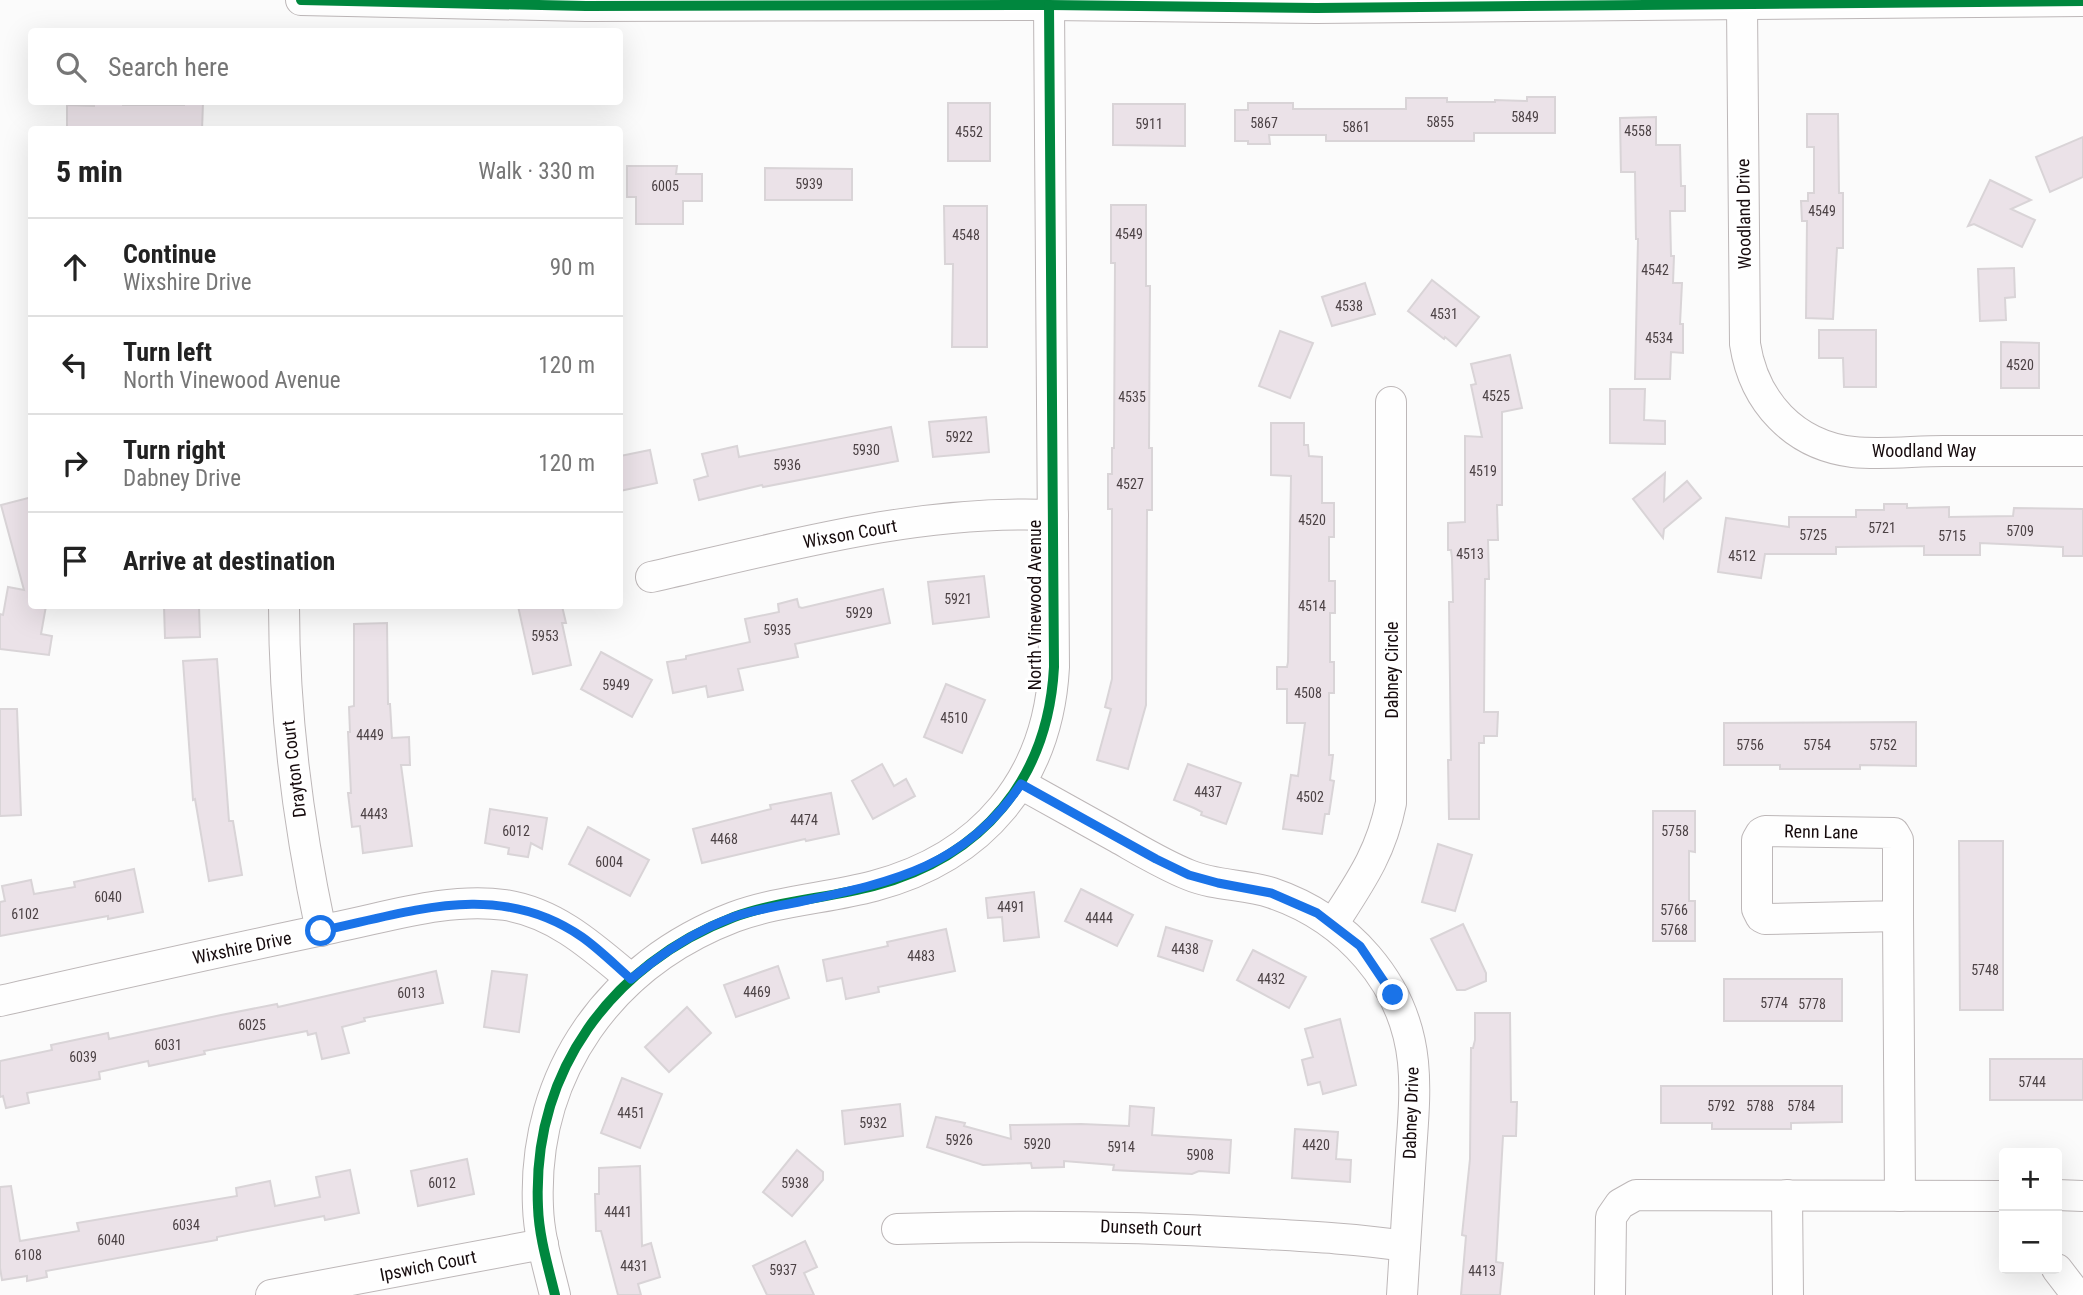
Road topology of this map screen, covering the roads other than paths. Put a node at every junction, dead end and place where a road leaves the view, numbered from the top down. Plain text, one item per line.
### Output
1 (301, 0) edge
2 (1927, 1) edge
3 (2083, 1) edge
4 (940, 3) edge
5 (1049, 5) junction
6 (1742, 6) junction
7 (1391, 402) dead end
8 (1776, 414) joint
9 (2083, 451) edge
10 (1053, 515) junction
11 (651, 576) dead end
12 (284, 609) edge
13 (1021, 784) junction
14 (1898, 916) junction
15 (1333, 925) junction
16 (321, 931) junction
17 (631, 979) junction
18 (0, 1000) edge
19 (1787, 1195) junction
20 (2062, 1195) edge
21 (1900, 1196) junction
22 (1999, 1196) edge
23 (2083, 1196) edge
24 (897, 1229) dead end
25 (543, 1244) junction
26 (1405, 1246) junction
27 (2061, 1274) edge
28 (271, 1295) edge
29 (555, 1295) edge
30 (1402, 1295) edge
31 (1610, 1295) edge
32 (1788, 1295) edge
33 (2077, 1295) edge

1 - 4 street
2 - 3 street
2 - 6 street
4 - 5 street
5 - 6 street
5 - 10 street, North Vinewood Avenue
6 - 8 street, Woodland Drive
7 - 15 street, Dabney Circle
8 - 9 street, Woodland Way
10 - 11 street, Wixson Court
10 - 13 street, North Vinewood Avenue
12 - 16 street, Drayton Court
13 - 15 street, Dabney Drive
13 - 17 street, North Vinewood Avenue
14 - 14 street, Renn Lane
14 - 21 street, Renn Lane
15 - 26 street, Dabney Drive
16 - 17 street, Wixshire Drive
16 - 18 street, Wixshire Drive
17 - 25 street, North Vinewood Avenue
19 - 21 street
19 - 31 street
19 - 32 street
20 - 23 street
21 - 22 street
24 - 26 street, Dunseth Court
25 - 28 street, Ipswich Court
25 - 29 street, North Vinewood Avenue
26 - 30 street, Dabney Drive
27 - 33 street

